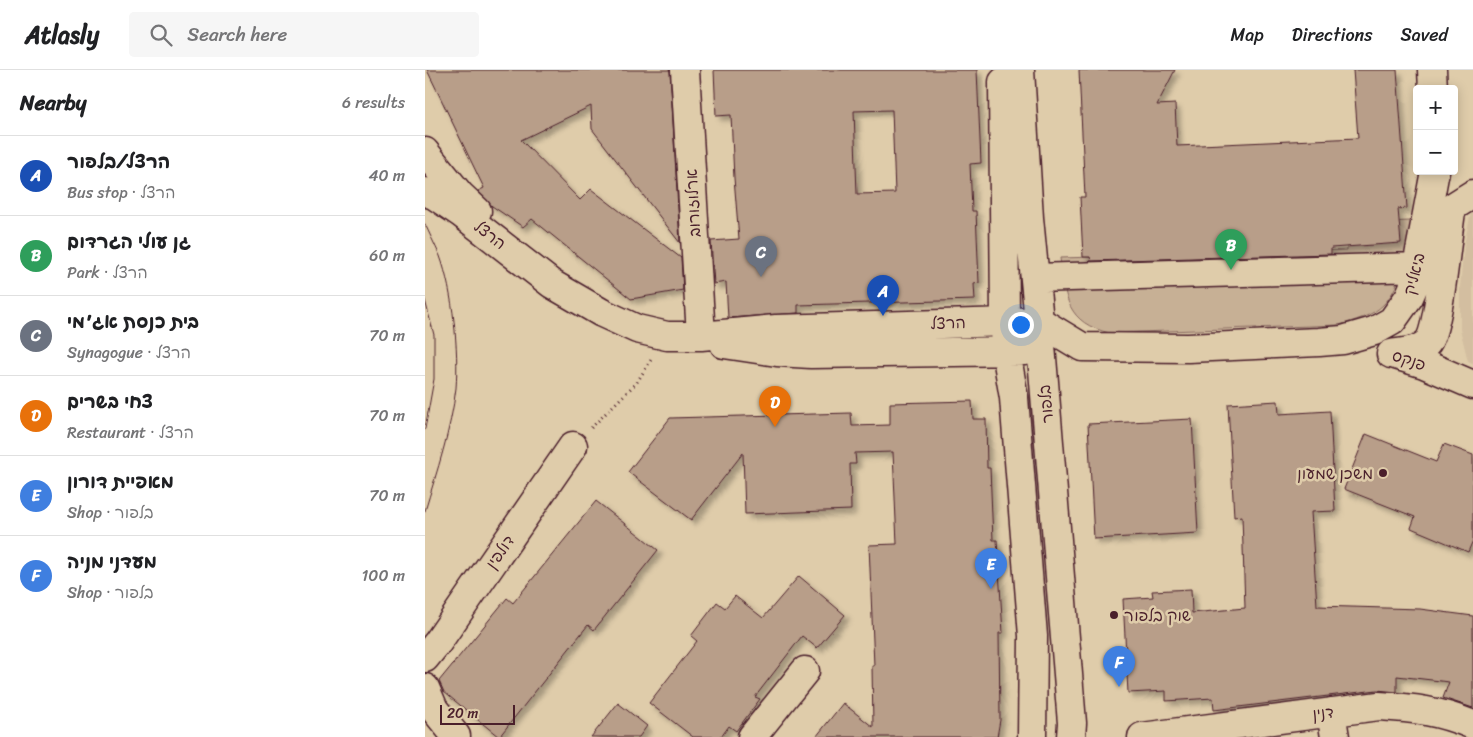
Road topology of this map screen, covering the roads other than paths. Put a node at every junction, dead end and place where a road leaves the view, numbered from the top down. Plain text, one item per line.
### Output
1 (685, 70) edge
2 (1003, 70) edge
3 (1020, 70) edge
4 (1432, 70) edge
5 (1433, 85) edge
6 (425, 152) edge
7 (425, 172) edge
8 (1434, 175) edge
9 (1438, 175) edge
10 (425, 192) edge
11 (1473, 193) edge
12 (460, 195) junction
13 (1417, 267) junction
14 (1035, 278) junction
15 (551, 284) junction
16 (1005, 321) junction
17 (1039, 321) junction
18 (701, 336) junction
19 (1343, 340) junction
20 (1188, 348) junction
21 (1006, 351) junction
22 (1041, 351) junction
23 (953, 352) junction
24 (1391, 354) junction
25 (1473, 385) edge
26 (1014, 398) junction
27 (573, 446) road end
28 (428, 654) edge
29 (805, 671) dead end
30 (425, 680) edge
31 (425, 688) edge
32 (1033, 695) junction
33 (425, 715) edge
34 (1333, 725) edge
35 (1473, 725) edge
36 (1076, 732) edge
37 (457, 736) edge
38 (752, 737) edge
39 (1032, 737) edge
40 (1041, 737) edge
41 (1141, 737) edge

1 - 18 street, ארלוזורוב
2 - 16 street, בלפור
3 - 14 street, בלפור
4 - 5 street
6 - 12 street, הרצל
7 - 12 street, הרצל
8 - 13 street, ביאליק
9 - 11 street
10 - 15 street, הרצל
11 - 24 street, ביאליק
12 - 15 street, הרצל
13 - 14 street
13 - 19 street, ביאליק
14 - 17 street, בלפור
15 - 18 street, הרצל
16 - 17 street, הרצל
16 - 18 street, הרצל
16 - 21 street, בלפור
17 - 20 street, הרצל
17 - 22 street, בלפור
18 - 23 street, הרצל
19 - 20 street, הרצל
19 - 24 street, פנקס
20 - 22 street, הרצל
21 - 22 street, הרצל
21 - 23 street, הרצל
21 - 26 street, בלפור
22 - 36 street, בלפור
23 - 26 street
24 - 25 street, פנקס
26 - 32 street, בלפור
27 - 28 street, דולפין
28 - 30 street
29 - 38 street
31 - 37 street
32 - 39 street, בלפור
32 - 40 street
33 - 37 street
34 - 35 street, דנין
34 - 41 street, דנין

